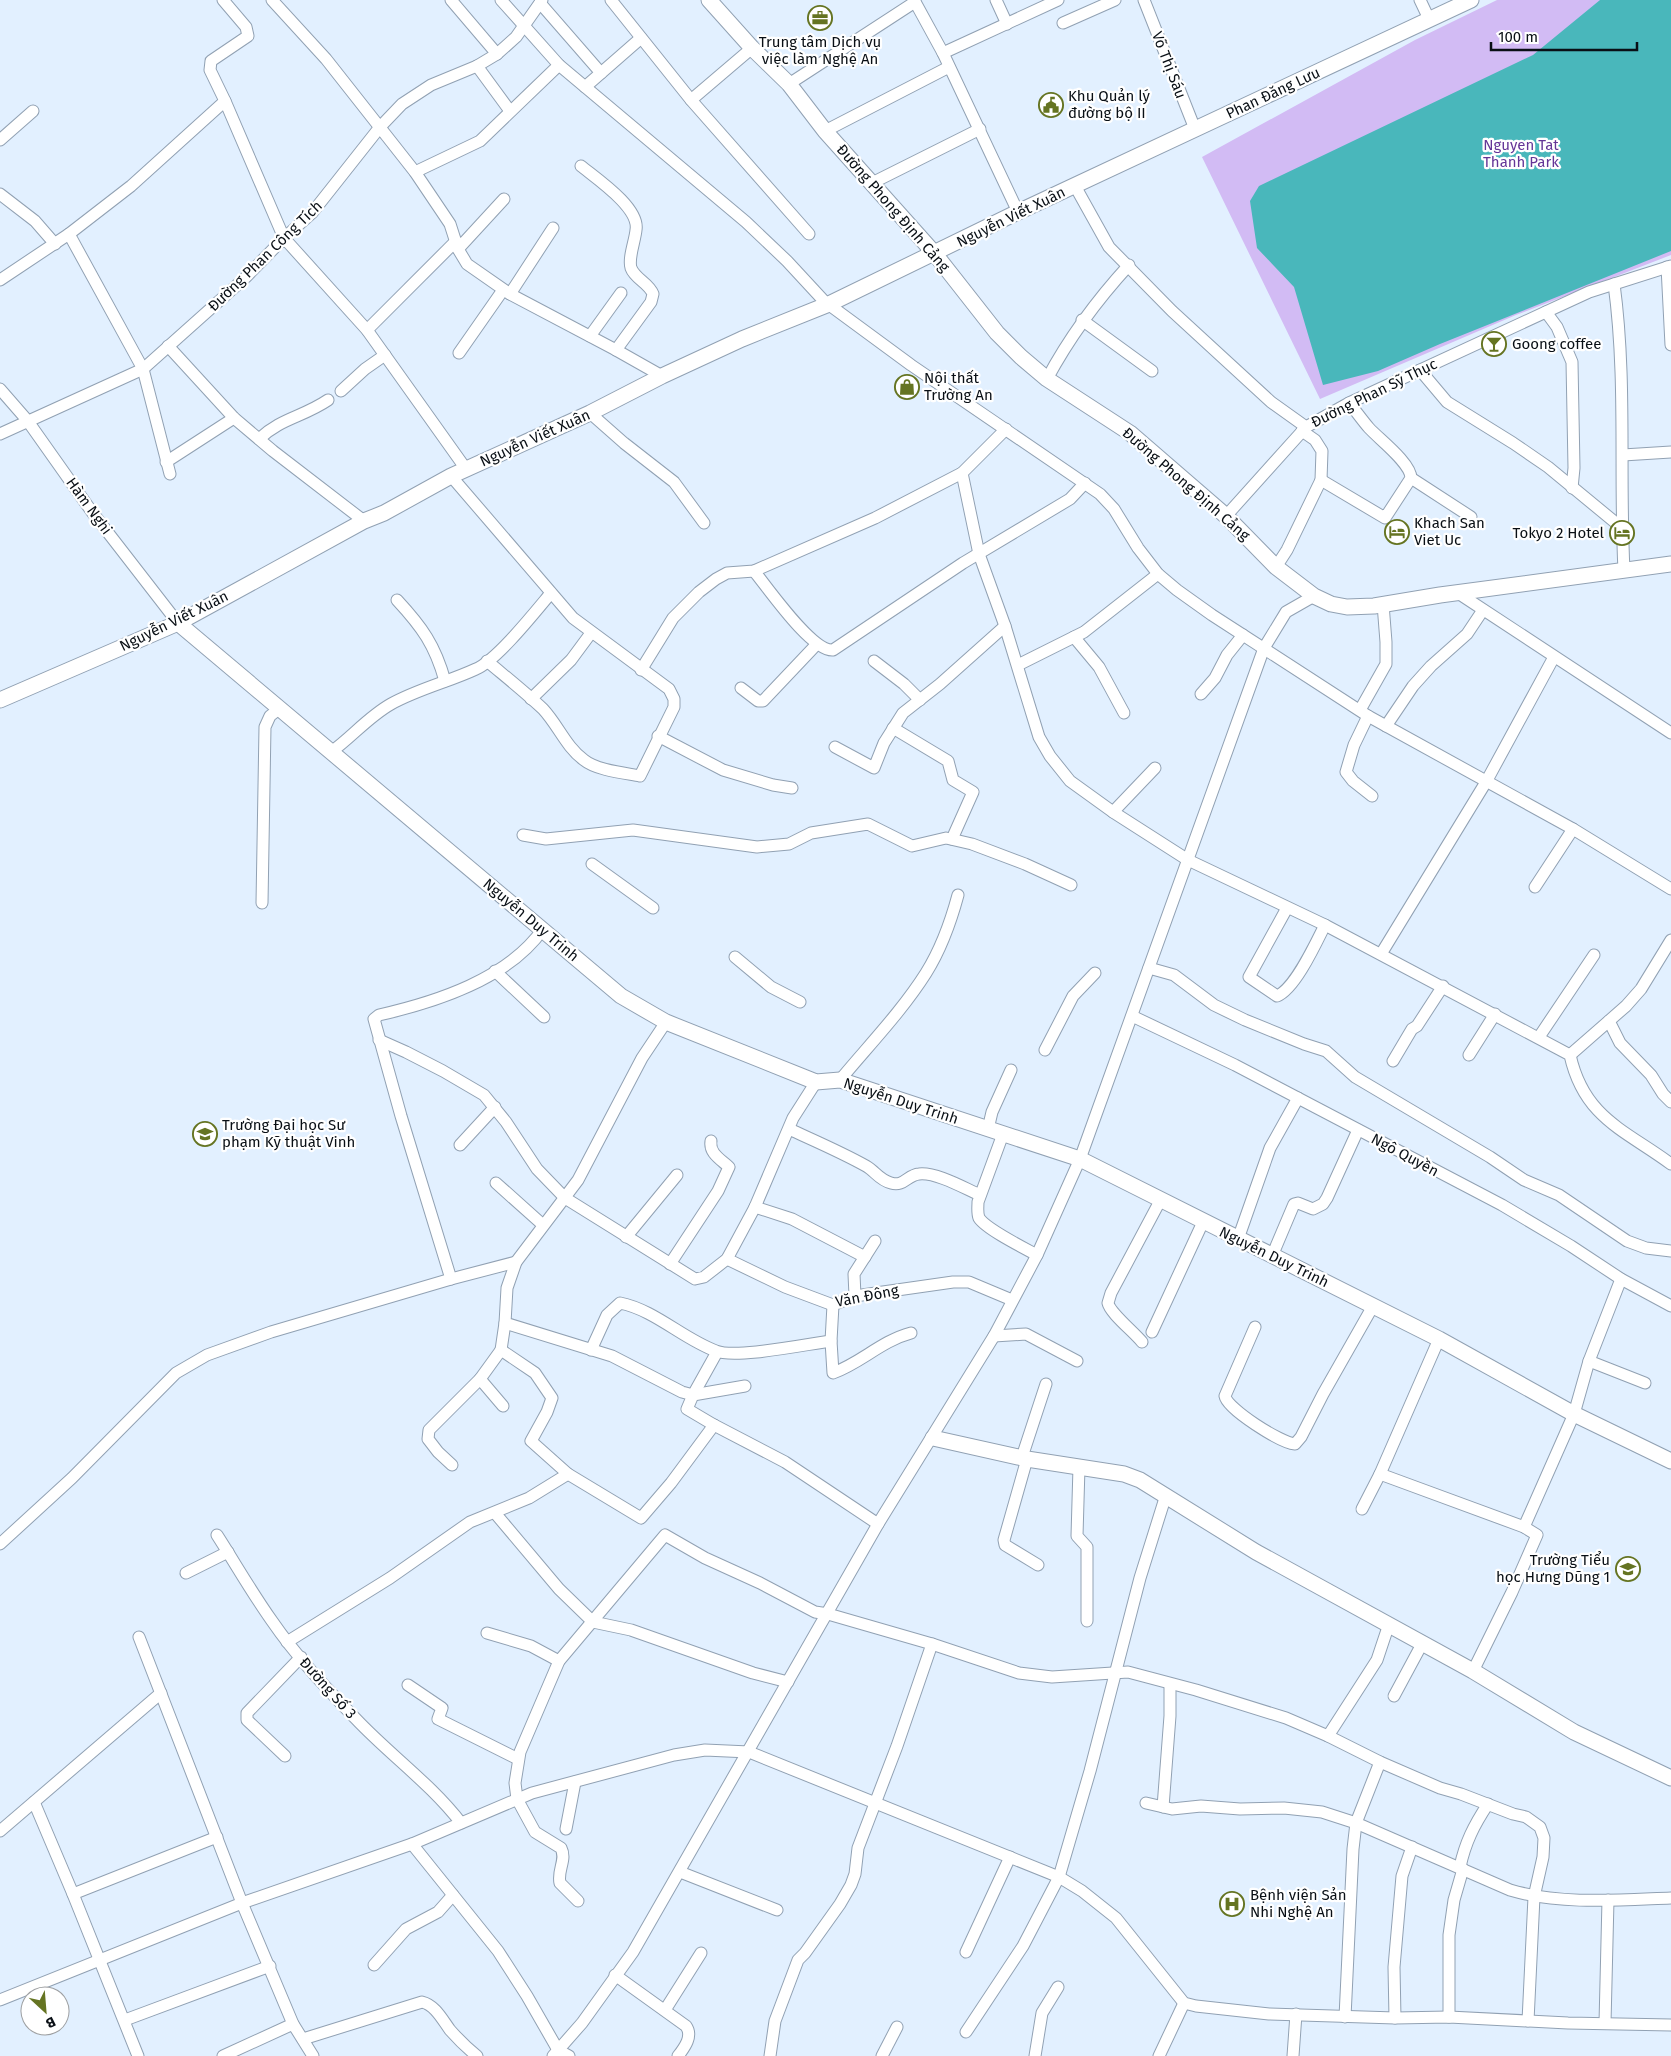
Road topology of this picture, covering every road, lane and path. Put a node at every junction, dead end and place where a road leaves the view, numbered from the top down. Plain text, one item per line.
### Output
1 (224, 0) edge
2 (272, 0) edge
3 (451, 0) edge
4 (501, 0) edge
5 (611, 0) edge
6 (709, 0) edge
7 (996, 0) edge
8 (1058, 0) edge
9 (1115, 0) edge
10 (1144, 0) edge
11 (1420, 0) edge
12 (1471, 0) edge
13 (915, 1) edge
14 (541, 2) edge
15 (1429, 20) junction
16 (1063, 23) dead end
17 (1007, 24) junction
18 (525, 26) junction
19 (642, 38) junction
20 (752, 48) junction
21 (943, 53) junction
22 (497, 54) junction
23 (559, 65) junction
24 (477, 66) junction
25 (949, 67) junction
26 (602, 73) junction
27 (789, 84) junction
28 (585, 87) junction
29 (691, 100) junction
30 (225, 101) junction
31 (33, 111) dead end
32 (510, 111) junction
33 (380, 127) junction
34 (980, 129) junction
35 (1195, 129) junction
36 (825, 131) junction
37 (0, 140) edge
38 (581, 166) dead end
39 (415, 172) junction
40 (872, 183) junction
41 (1075, 186) junction
42 (0, 194) edge
43 (504, 199) dead end
44 (1018, 212) junction
45 (553, 228) dead end
46 (70, 234) junction
47 (809, 234) dead end
48 (284, 238) junction
49 (55, 244) junction
50 (457, 245) junction
51 (935, 254) junction
52 (1129, 265) junction
53 (1669, 266) edge
54 (0, 280) edge
55 (1614, 284) junction
56 (506, 292) junction
57 (621, 293) dead end
58 (829, 304) junction
59 (1546, 312) junction
60 (1082, 320) junction
61 (368, 330) junction
62 (590, 336) junction
63 (1671, 345) edge
64 (168, 346) junction
65 (616, 350) junction
66 (458, 353) dead end
67 (385, 355) junction
68 (143, 369) junction
69 (1152, 370) dead end
70 (1420, 370) junction
71 (662, 376) junction
72 (1047, 379) junction
73 (0, 389) edge
74 (341, 391) dead end
75 (328, 400) dead end
76 (1349, 403) junction
77 (590, 413) junction
78 (234, 418) junction
79 (27, 420) junction
80 (1006, 429) junction
81 (1304, 429) junction
82 (0, 434) edge
83 (259, 439) junction
84 (1671, 452) edge
85 (1623, 455) junction
86 (166, 462) junction
87 (466, 469) junction
88 (962, 473) junction
89 (170, 474) dead end
90 (451, 476) junction
91 (1411, 478) junction
92 (1320, 480) junction
93 (1085, 483) junction
94 (1572, 488) junction
95 (1226, 516) junction
96 (1471, 517) dead end
97 (364, 521) junction
98 (704, 523) dead end
99 (1622, 528) junction
100 (979, 554) junction
101 (1671, 564) edge
102 (1276, 567) junction
103 (1624, 570) junction
104 (754, 571) junction
105 (1158, 574) junction
106 (1458, 592) junction
107 (550, 593) junction
108 (1314, 596) junction
109 (396, 600) dead end
110 (1383, 604) junction
111 (1483, 610) junction
112 (178, 623) junction
113 (1005, 626) junction
114 (591, 633) junction
115 (1242, 635) junction
116 (1074, 637) junction
117 (816, 645) junction
118 (1264, 648) junction
119 (1554, 657) junction
120 (874, 661) dead end
121 (487, 662) junction
122 (1018, 665) junction
123 (641, 670) junction
124 (445, 681) junction
125 (741, 688) dead end
126 (1201, 694) dead end
127 (532, 699) junction
128 (0, 700) edge
129 (920, 700) junction
130 (280, 708) junction
131 (1124, 713) dead end
132 (1364, 713) junction
133 (1386, 726) junction
134 (893, 728) junction
135 (1671, 733) edge
136 (658, 736) junction
137 (835, 747) dead end
138 (331, 752) junction
139 (1155, 768) dead end
140 (1486, 782) junction
141 (792, 788) dead end
142 (1372, 796) dead end
143 (1113, 812) junction
144 (1572, 829) junction
145 (523, 835) dead end
146 (952, 839) junction
147 (1188, 860) junction
148 (592, 864) dead end
149 (1071, 885) dead end
150 (1535, 887) dead end
151 (1671, 889) edge
152 (958, 895) dead end
153 (262, 898) dead end
154 (653, 908) dead end
155 (1287, 908) junction
156 (1325, 925) junction
157 (543, 929) junction
158 (1671, 940) edge
159 (1381, 954) junction
160 (1594, 955) dead end
161 (735, 957) dead end
162 (1149, 968) junction
163 (495, 971) junction
164 (1095, 973) dead end
165 (1443, 986) junction
166 (800, 1002) dead end
167 (1495, 1014) junction
168 (1132, 1016) junction
169 (544, 1017) dead end
170 (1609, 1021) junction
171 (666, 1022) junction
172 (1538, 1037) junction
173 (379, 1040) junction
174 (1045, 1050) dead end
175 (1468, 1055) dead end
176 (1570, 1055) junction
177 (1393, 1061) dead end
178 (1011, 1070) dead end
179 (840, 1080) junction
180 (816, 1082) junction
181 (1298, 1098) junction
182 (1671, 1102) edge
183 (495, 1107) junction
184 (789, 1129) junction
185 (988, 1129) junction
186 (1358, 1130) junction
187 (1003, 1134) junction
188 (711, 1141) dead end
189 (460, 1145) dead end
190 (1080, 1159) junction
191 (1671, 1164) edge
192 (677, 1175) dead end
193 (496, 1183) dead end
194 (980, 1195) junction
195 (565, 1198) junction
196 (1160, 1201) junction
197 (755, 1208) junction
198 (1203, 1222) junction
199 (543, 1225) junction
200 (626, 1237) junction
201 (1238, 1239) junction
202 (875, 1241) dead end
203 (1671, 1251) edge
204 (1037, 1255) junction
205 (1272, 1256) junction
206 (865, 1257) junction
207 (727, 1259) junction
208 (516, 1262) junction
209 (670, 1264) junction
210 (450, 1279) junction
211 (1621, 1279) junction
212 (855, 1296) junction
213 (1012, 1300) junction
214 (833, 1306) junction
215 (1373, 1306) junction
216 (1671, 1306) edge
217 (505, 1323) junction
218 (1255, 1327) dead end
219 (1152, 1332) dead end
220 (910, 1333) dead end
221 (994, 1336) junction
222 (1439, 1339) junction
223 (831, 1341) junction
224 (1142, 1342) dead end
225 (501, 1350) junction
226 (591, 1350) junction
227 (717, 1352) junction
228 (1077, 1361) dead end
229 (1589, 1361) junction
230 (480, 1379) junction
231 (1645, 1383) dead end
232 (1046, 1384) dead end
233 (745, 1386) dead end
234 (692, 1395) junction
235 (503, 1406) dead end
236 (1574, 1414) junction
237 (714, 1425) junction
238 (933, 1438) junction
239 (1024, 1458) junction
240 (1671, 1461) edge
241 (452, 1465) dead end
242 (1080, 1467) junction
243 (568, 1474) junction
244 (1380, 1474) junction
245 (1166, 1495) junction
246 (1362, 1508) dead end
247 (495, 1513) junction
248 (878, 1524) junction
249 (1524, 1527) junction
250 (216, 1535) dead end
251 (0, 1544) edge
252 (228, 1552) junction
253 (1038, 1565) dead end
254 (186, 1573) dead end
255 (828, 1614) junction
256 (1087, 1621) dead end
257 (594, 1622) junction
258 (1389, 1624) junction
259 (487, 1633) dead end
260 (139, 1637) dead end
261 (287, 1642) junction
262 (932, 1644) junction
263 (1422, 1644) junction
264 (301, 1657) junction
265 (559, 1661) junction
266 (1472, 1671) junction
267 (1114, 1672) junction
268 (788, 1682) junction
269 (1170, 1684) junction
270 (408, 1685) dead end
271 (161, 1693) junction
272 (1394, 1696) dead end
273 (1328, 1736) junction
274 (749, 1752) junction
275 (285, 1756) dead end
276 (518, 1759) junction
277 (1380, 1762) junction
278 (1671, 1778) edge
279 (575, 1782) junction
280 (517, 1799) junction
281 (34, 1802) junction
282 (875, 1803) junction
283 (1146, 1803) dead end
284 (1488, 1804) junction
285 (1163, 1808) junction
286 (461, 1823) junction
287 (1356, 1823) junction
288 (566, 1828) dead end
289 (0, 1831) edge
290 (217, 1837) junction
291 (412, 1844) junction
292 (1412, 1847) junction
293 (1010, 1857) junction
294 (1461, 1868) junction
295 (680, 1872) junction
296 (1059, 1877) junction
297 (73, 1894) junction
298 (453, 1895) junction
299 (1534, 1897) junction
300 (1671, 1898) edge
301 (578, 1900) dead end
302 (1608, 1900) junction
303 (242, 1903) junction
304 (777, 1910) dead end
305 (966, 1952) dead end
306 (701, 1953) dead end
307 (100, 1960) junction
308 (374, 1965) dead end
309 (270, 1966) junction
310 (615, 1975) junction
311 (1058, 1987) dead end
312 (0, 2000) edge
313 (1184, 2003) junction
314 (665, 2010) junction
315 (1296, 2014) junction
316 (1345, 2017) junction
317 (1449, 2017) junction
318 (1395, 2018) junction
319 (125, 2020) junction
320 (1528, 2021) junction
321 (1605, 2023) junction
322 (293, 2024) junction
323 (1671, 2025) edge
324 (897, 2027) dead end
325 (966, 2032) dead end
326 (303, 2039) junction
327 (556, 2053) edge
328 (138, 2056) edge
329 (223, 2056) edge
330 (313, 2056) edge
331 (476, 2056) edge
332 (569, 2056) edge
333 (678, 2056) edge
334 (770, 2056) edge
335 (882, 2056) edge
336 (1035, 2056) edge
337 (1159, 2056) edge
338 (1293, 2056) edge

1 - 30 street
2 - 33 street
3 - 22 street
4 - 18 street
5 - 19 street
6 - 20 street, Đường Phong Định Cảng
7 - 17 street
8 - 17 street
9 - 16 street
10 - 35 street, Võ Thị Sáu
11 - 15 street
12 - 15 street, Phan Đăng Lưu
13 - 21 street
13 - 27 street
14 - 18 street, Đường Phan Công Tích
14 - 26 street
15 - 35 street, Phan Đăng Lưu
17 - 21 street
18 - 22 street, Đường Phan Công Tích
18 - 23 street
19 - 26 street
19 - 29 street
20 - 27 street, Đường Phong Định Cảng
20 - 29 street
21 - 25 street
22 - 24 street, Đường Phan Công Tích
23 - 28 street
23 - 32 street
24 - 32 street
24 - 33 street, Đường Phan Công Tích
25 - 34 street
25 - 36 street
26 - 28 street
27 - 36 street, Đường Phong Định Cảng
28 - 58 street
29 - 47 street
30 - 46 street
30 - 48 street
31 - 37 street
32 - 39 street
33 - 39 street
33 - 48 street, Đường Phan Công Tích
34 - 40 street
34 - 44 street
35 - 41 street, Phan Đăng Lưu
36 - 40 street, Đường Phong Định Cảng
38 - 65 street
39 - 50 street
40 - 51 street, Đường Phong Định Cảng
41 - 44 street, Nguyễn Viết Xuân
41 - 52 street, Đường Phan Sỹ Thục
42 - 49 street
43 - 50 street
44 - 51 street, Nguyễn Viết Xuân
45 - 56 street
46 - 49 street
46 - 68 street
48 - 61 street
48 - 64 street, Đường Phan Công Tích
49 - 54 street
50 - 56 street
50 - 61 street
51 - 58 street, Nguyễn Viết Xuân
51 - 72 street, Đường Phong Định Cảng
52 - 60 street
52 - 81 street, Đường Phan Sỹ Thục
53 - 55 street, Đường Phan Sỹ Thục
53 - 63 street
55 - 59 street, Đường Phan Sỹ Thục
55 - 85 street
56 - 62 street
56 - 66 street
57 - 62 street
58 - 71 street, Nguyễn Viết Xuân
58 - 80 street
59 - 70 street, Đường Phan Sỹ Thục
59 - 94 street
60 - 69 street
60 - 72 street
61 - 67 street
62 - 65 street
64 - 68 street, Đường Phan Công Tích
64 - 78 street
65 - 71 street
67 - 74 street
67 - 87 street
68 - 79 street, Đường Phan Công Tích
68 - 86 street
70 - 76 street, Đường Phan Sỹ Thục
70 - 94 street
71 - 77 street, Nguyễn Viết Xuân
72 - 95 street, Đường Phong Định Cảng
73 - 79 street, Hàm Nghi
75 - 83 street
76 - 81 street, Đường Phan Sỹ Thục
76 - 91 street
77 - 87 street, Nguyễn Viết Xuân
77 - 98 street
78 - 83 street
78 - 86 street
79 - 82 street, Đường Phan Công Tích
79 - 112 street, Hàm Nghi
80 - 88 street
80 - 93 street
81 - 92 street
81 - 95 street
83 - 97 street
84 - 85 street
85 - 99 street
86 - 89 street
87 - 90 street, Nguyễn Viết Xuân
88 - 100 street
88 - 104 street
90 - 97 street, Nguyễn Viết Xuân
90 - 107 street
91 - 92 street
91 - 96 street
92 - 102 street
93 - 100 street
93 - 105 street
94 - 99 street
95 - 102 street, Đường Phong Định Cảng
97 - 112 street, Nguyễn Viết Xuân
99 - 103 street
100 - 113 street
100 - 117 street
101 - 103 street, Đường Phong Định Cảng
102 - 108 street, Đường Phong Định Cảng
103 - 106 street, Đường Phong Định Cảng
104 - 117 street
104 - 123 street
105 - 115 street
105 - 116 street
106 - 110 street, Đường Phong Định Cảng
106 - 111 street
107 - 114 street
107 - 121 street
108 - 110 street, Đường Phong Định Cảng
108 - 118 street
109 - 124 street
110 - 132 street
111 - 119 street
111 - 133 street
112 - 128 street, Nguyễn Viết Xuân
112 - 130 street, Nguyễn Duy Trinh
113 - 122 street
113 - 129 street
114 - 123 street
114 - 127 street
115 - 118 street
115 - 126 street
116 - 122 street
116 - 131 street
117 - 125 street
118 - 132 street
118 - 147 street
119 - 135 street
119 - 140 street
120 - 129 street
121 - 124 street
121 - 127 street
122 - 143 street
123 - 136 street
124 - 138 street
127 - 136 street
129 - 134 street
130 - 138 street, Nguyễn Duy Trinh
130 - 153 street
132 - 133 street
132 - 142 street
133 - 140 street
134 - 137 street
134 - 146 street
136 - 141 street
138 - 157 street, Nguyễn Duy Trinh
139 - 143 street
140 - 144 street
140 - 159 street
143 - 147 street
144 - 150 street
144 - 151 street
145 - 146 street
146 - 149 street
147 - 155 street
147 - 162 street
148 - 154 street
152 - 179 street
155 - 156 street
155 - 156 street
156 - 159 street
157 - 163 street
157 - 171 street, Nguyễn Duy Trinh
158 - 170 street
159 - 165 street
160 - 172 street
161 - 166 street
162 - 168 street
162 - 203 street
163 - 169 street
163 - 173 street
164 - 174 street
165 - 167 street
165 - 177 street
167 - 172 street
167 - 175 street
168 - 181 street, Ngô Quyền
168 - 190 street
170 - 176 street
170 - 182 street
171 - 180 street, Nguyễn Duy Trinh
171 - 195 street
172 - 176 street
173 - 183 street
173 - 210 street
176 - 191 street
178 - 185 street
179 - 180 street, Nguyễn Duy Trinh
179 - 185 street, Nguyễn Duy Trinh
180 - 184 street
181 - 186 street, Ngô Quyền
181 - 201 street
183 - 189 street
183 - 195 street
184 - 194 street
184 - 197 street
185 - 187 street, Nguyễn Duy Trinh
186 - 205 street
186 - 211 street, Ngô Quyền
187 - 190 street, Nguyễn Duy Trinh
187 - 194 street
188 - 209 street
190 - 196 street, Nguyễn Duy Trinh
190 - 204 street
192 - 200 street
193 - 199 street
194 - 204 street
195 - 199 street
195 - 200 street
196 - 198 street, Nguyễn Duy Trinh
196 - 224 street
197 - 206 street
197 - 207 street
198 - 201 street, Nguyễn Duy Trinh
198 - 219 street
199 - 208 street
200 - 209 street
201 - 205 street, Nguyễn Duy Trinh
202 - 206 street
204 - 213 street
205 - 215 street, Nguyễn Duy Trinh
206 - 212 street
207 - 209 street
207 - 214 street, Văn Đông
208 - 210 street
208 - 217 street
210 - 251 street
211 - 216 street, Ngô Quyền
211 - 229 street
212 - 213 street, Văn Đông
212 - 214 street, Văn Đông
213 - 221 street
214 - 223 street
215 - 218 street
215 - 222 street, Nguyễn Duy Trinh
217 - 225 street
217 - 226 street
220 - 223 street
221 - 228 street
221 - 238 street
222 - 236 street, Nguyễn Duy Trinh
222 - 244 street
223 - 227 street
225 - 230 street
225 - 243 street
226 - 227 street
226 - 234 street
227 - 234 street
229 - 231 street
229 - 236 street
230 - 235 street
230 - 241 street
232 - 239 street
233 - 234 street
234 - 237 street
236 - 240 street, Nguyễn Duy Trinh
236 - 249 street
237 - 243 street
237 - 248 street
238 - 239 street
238 - 248 street
239 - 242 street
239 - 253 street
242 - 245 street
242 - 256 street
243 - 247 street
244 - 246 street
244 - 249 street
245 - 258 street
245 - 267 street
247 - 257 street
247 - 261 street
248 - 255 street
249 - 266 street
250 - 252 street, Đường Số 3
252 - 254 street
252 - 261 street, Đường Số 3
255 - 257 street
255 - 262 street
255 - 268 street
257 - 265 street
257 - 268 street
258 - 263 street
258 - 273 street
259 - 265 street
260 - 271 street
261 - 264 street, Đường Số 3
262 - 267 street
262 - 282 street
263 - 266 street
263 - 272 street
264 - 275 street
264 - 286 street, Đường Số 3
265 - 276 street
266 - 278 street
267 - 269 street
267 - 296 street
268 - 274 street
269 - 273 street
269 - 285 street
270 - 276 street
271 - 281 street
271 - 290 street
273 - 277 street
274 - 279 street
274 - 282 street
274 - 295 street
276 - 280 street
277 - 284 street
277 - 287 street
279 - 280 street
279 - 288 street
280 - 286 street
280 - 301 street
281 - 289 street
281 - 297 street
282 - 293 street
282 - 334 street
283 - 285 street
284 - 294 street
284 - 299 street
285 - 287 street
286 - 291 street
287 - 292 street
287 - 316 street
290 - 297 street
290 - 303 street
291 - 298 street
291 - 303 street
292 - 294 street
292 - 318 street
293 - 296 street
293 - 305 street
294 - 299 street
294 - 317 street
295 - 304 street
295 - 310 street
296 - 313 street
296 - 325 street
297 - 307 street
298 - 308 street
298 - 327 street
299 - 302 street
299 - 320 street
300 - 302 street
302 - 321 street
303 - 307 street
303 - 309 street
306 - 314 street
307 - 312 street
307 - 319 street
309 - 319 street
309 - 322 street
310 - 314 street
310 - 327 street
311 - 336 street
313 - 315 street
313 - 337 street
314 - 333 street
315 - 316 street
315 - 338 street
316 - 318 street
317 - 318 street
317 - 320 street
319 - 328 street
320 - 321 street
321 - 323 street
322 - 326 street
322 - 329 street
324 - 335 street
326 - 330 street
326 - 331 street
327 - 332 street

